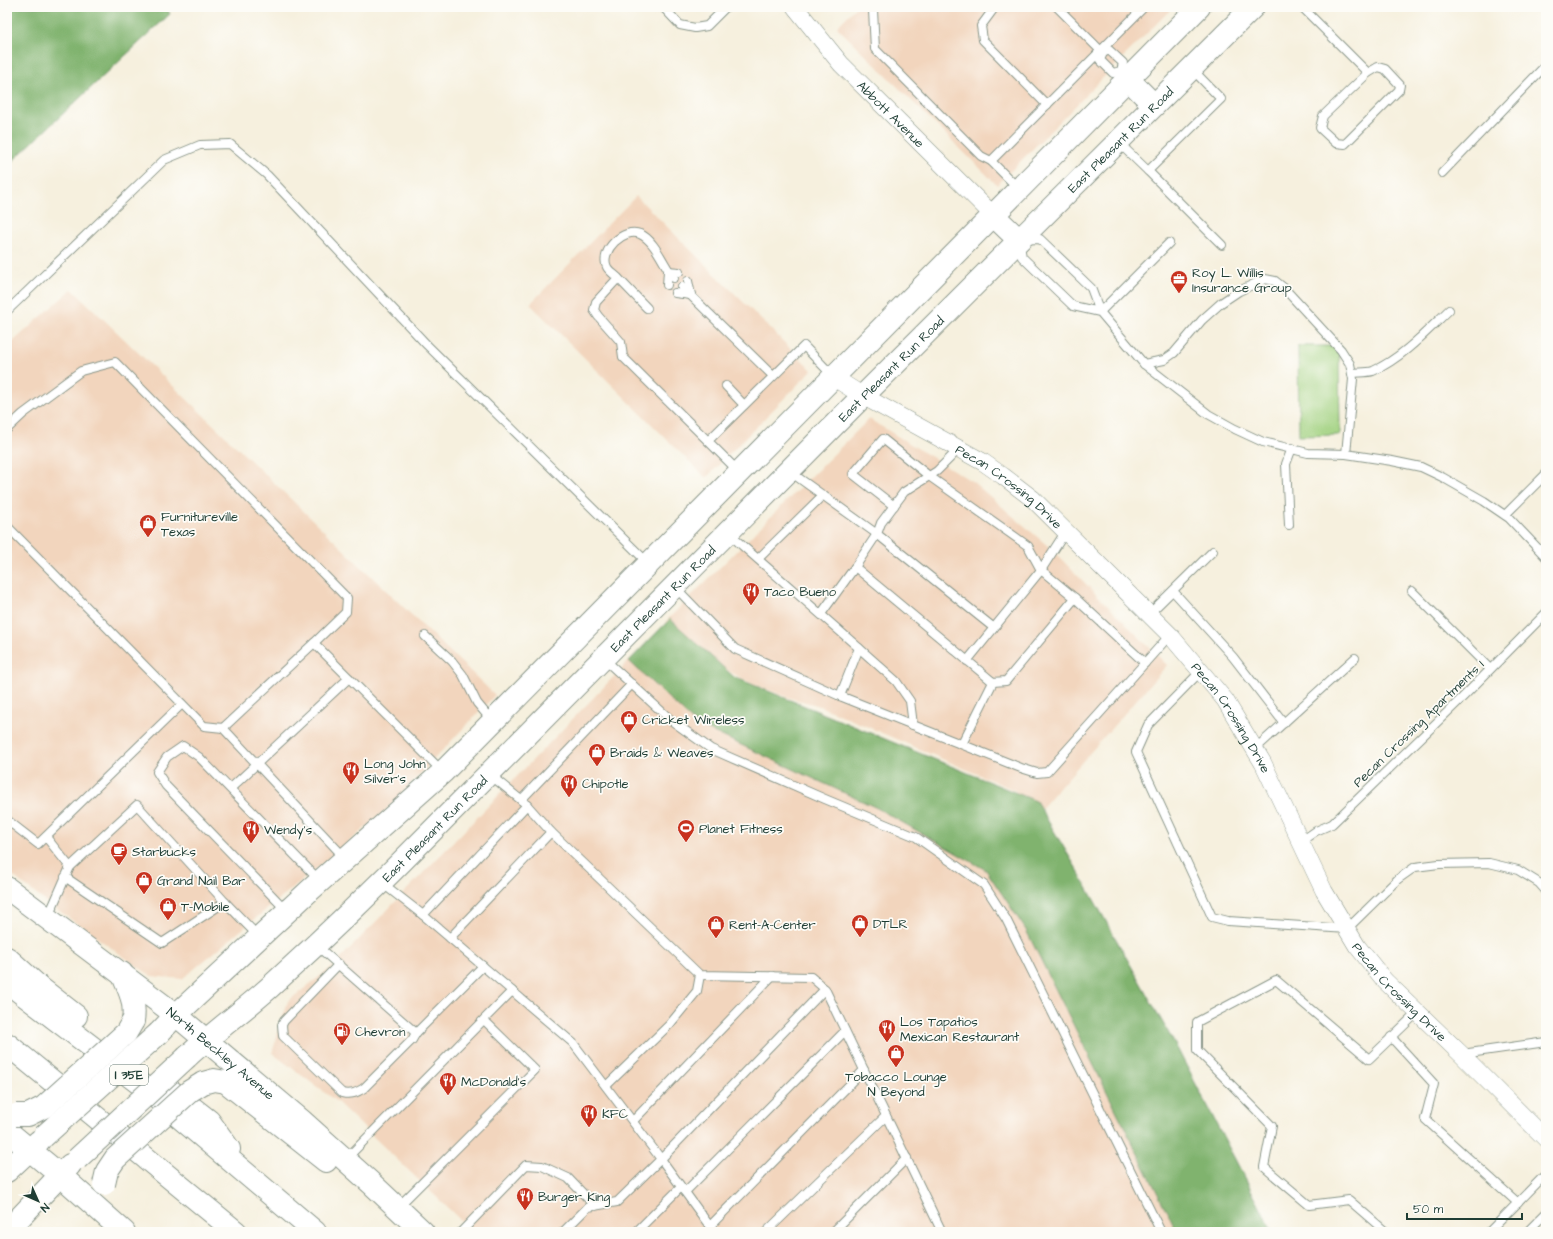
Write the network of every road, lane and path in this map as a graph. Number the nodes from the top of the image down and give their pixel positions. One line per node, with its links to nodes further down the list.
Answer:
1 (663, 7): 2 (lane)
2 (726, 7)
3 (795, 7): 23 (street, Abbott Avenue)
4 (875, 7): 19 (lane)
5 (995, 7): 16 (lane)
6 (1057, 7): 11 (lane)
7 (1144, 7): 11 (lane)
8 (1199, 7): 15 (main road)
9 (1253, 7): 13 (main road, East Pleasant Run Road)
10 (1302, 7): 14 (lane)
11 (1101, 51): 15 (lane); 15 (lane); 16 (lane)
12 (1546, 65): 21 (lane)
13 (1191, 68): 17 (main road, East Pleasant Run Road); 20 (lane)
14 (1368, 73): 14 (lane)
15 (1124, 75): 17 (main road); 22 (main road)
16 (1047, 105): 19 (lane)
17 (1154, 105): 18 (main road, East Pleasant Run Road)
18 (1118, 142): 20 (lane); 24 (main road, East Pleasant Run Road)
19 (991, 161): 22 (lane)
20 (1148, 171): 26 (lane)
21 (1442, 173)
22 (1019, 189): 23 (main road)
23 (993, 215): 24 (main road); 41 (main road)
24 (1019, 240): 37 (lane); 37 (lane); 43 (main road, East Pleasant Run Road)
25 (1169, 243): 37 (lane)
26 (1222, 245)
27 (668, 271): 28 (lane); 29 (lane); 31 (lane)
28 (676, 275)
29 (618, 278): 34 (lane); 46 (lane)
30 (685, 284): 33 (lane)
31 (667, 285)
32 (675, 293): 33 (lane)
33 (691, 295): 40 (lane)
34 (647, 308)
35 (1449, 310): 39 (lane)
36 (7, 311): 65 (lane)
37 (1100, 312): 38 (lane)
38 (1144, 364): 39 (lane); 47 (lane)
39 (1352, 373): 49 (lane)
40 (773, 376): 41 (lane); 44 (lane)
41 (833, 377): 43 (street, Pecan Crossing Drive); 51 (main road)
42 (726, 386): 44 (lane)
43 (863, 396): 48 (street, Pecan Crossing Drive); 50 (main road, East Pleasant Run Road)
44 (744, 405): 46 (lane)
45 (7, 429): 79 (lane)
46 (708, 441): 51 (lane)
47 (1292, 448): 49 (lane); 57 (lane)
48 (959, 449): 53 (lane); 59 (street, Pecan Crossing Drive)
49 (1346, 454): 56 (lane)
50 (789, 471): 54 (lane); 60 (main road, East Pleasant Run Road)
51 (739, 472): 65 (main road)
52 (1546, 474): 56 (lane)
53 (929, 476): 55 (lane); 55 (lane); 67 (lane)
54 (823, 495): 61 (lane); 64 (lane)
55 (894, 506): 61 (lane)
56 (1505, 515): 63 (lane)
57 (1289, 525)
58 (7, 526): 91 (lane)
59 (1066, 531): 67 (lane); 74 (street, Pecan Crossing Drive)
60 (728, 533): 64 (lane); 68 (main road, East Pleasant Run Road)
61 (877, 534): 66 (lane); 75 (lane)
62 (1213, 551): 70 (lane)
63 (1546, 557)
64 (758, 560): 73 (lane)
65 (649, 563): 68 (main road); 76 (main road)
66 (855, 567): 73 (lane); 83 (lane)
67 (1041, 570): 71 (lane); 75 (lane)
68 (674, 587): 81 (main road, East Pleasant Run Road); 90 (lane)
69 (1412, 590): 85 (lane)
70 (1173, 591): 74 (lane); 93 (lane)
71 (1075, 598): 84 (lane); 88 (lane)
72 (1546, 613): 85 (lane, Pecan Crossing Apartments 1)
73 (820, 614): 80 (lane)
74 (1149, 614): 77 (street, Pecan Crossing Drive)
75 (994, 628): 83 (lane)
76 (578, 634): 81 (main road); 92 (main road)
77 (1170, 635): 84 (lane); 86 (street, Pecan Crossing Drive)
78 (425, 636): 92 (lane)
79 (314, 643): 87 (lane); 95 (lane)
80 (859, 648): 90 (lane); 94 (lane)
81 (603, 658): 89 (lane); 101 (main road, East Pleasant Run Road)
82 (1355, 658): 93 (lane)
83 (967, 661): 88 (lane)
84 (1145, 663): 96 (lane)
85 (1490, 669): 107 (lane, Pecan Crossing Apartments 1)
86 (1201, 671): 97 (street, Pecan Crossing Drive); 119 (lane)
87 (349, 678): 99 (lane); 100 (lane)
88 (993, 682): 96 (lane)
89 (632, 684): 103 (lane); 175 (lane)
90 (840, 696): 94 (lane)
91 (182, 704): 95 (lane); 106 (lane)
92 (492, 722): 98 (main road)
93 (1284, 723): 97 (lane)
94 (913, 725): 96 (lane)
95 (223, 728): 99 (lane)
96 (962, 744)
97 (1255, 749): 107 (street, Pecan Crossing Drive)
98 (464, 750): 100 (main road); 101 (main road)
99 (256, 764): 102 (lane); 108 (lane)
100 (443, 772): 108 (main road)
101 (489, 774): 103 (lane); 112 (main road, East Pleasant Run Road)
102 (230, 788): 111 (lane); 116 (lane)
103 (524, 802): 105 (lane); 117 (lane)
104 (7, 820): 106 (lane)
105 (551, 832): 121 (lane); 127 (lane)
106 (46, 837): 109 (lane)
107 (1300, 842): 119 (street, Pecan Crossing Drive)
108 (345, 858): 111 (main road)
109 (70, 867): 110 (lane); 115 (lane)
110 (66, 877): 115 (lane); 118 (lane)
111 (320, 881): 116 (main road)
112 (380, 882): 117 (lane); 122 (main road, East Pleasant Run Road)
113 (7, 888): 118 (main road, North Beckley Avenue)
114 (1546, 891): 119 (lane)
115 (225, 902): 120 (lane)
116 (287, 911): 120 (main road)
117 (423, 915): 121 (lane)
118 (47, 919): 126 (main road, North Beckley Avenue)
119 (1347, 930): 132 (street, Pecan Crossing Drive)
120 (260, 937): 133 (main road)
121 (450, 938): 125 (lane)
122 (316, 944): 124 (lane); 138 (main road, East Pleasant Run Road)
123 (7, 958): 153 (main road)
124 (338, 964): 136 (lane); 136 (lane)
125 (483, 966): 131 (lane); 136 (lane)
126 (122, 973): 133 (main road, North Beckley Avenue); 145 (main road, bridge)
127 (700, 976): 128 (lane); 143 (lane)
128 (772, 976): 130 (lane); 146 (lane)
129 (7, 982): 153 (main road, I 35E)
130 (825, 989): 135 (lane); 151 (lane)
131 (512, 991): 134 (lane); 143 (lane)
132 (1418, 1012): 137 (lane); 141 (street, Pecan Crossing Drive)
133 (176, 1014): 138 (main road, North Beckley Avenue); 148 (main road, bridge)
134 (484, 1020): 150 (lane); 160 (lane)
135 (845, 1031): 142 (lane); 157 (lane)
136 (416, 1033)
137 (1391, 1037): 158 (lane); 176 (lane)
138 (205, 1040): 150 (main road, North Beckley Avenue); 155 (main road, East Pleasant Run Road, bridge)
139 (1546, 1042): 141 (lane)
140 (7, 1044): 166 (main road)
141 (1461, 1054): 147 (street, Pecan Crossing Drive)
142 (864, 1070): 144 (lane); 162 (lane)
143 (606, 1086): 146 (lane)
144 (886, 1116): 149 (lane); 172 (lane)
145 (10, 1119): 148 (main road)
146 (633, 1122): 151 (lane)
147 (1546, 1140)
148 (36, 1143): 152 (main road); 155 (main road)
149 (907, 1158): 173 (lane); 174 (lane)
150 (345, 1160): 156 (main road, North Beckley Avenue)
151 (661, 1160): 157 (lane); 159 (lane)
152 (7, 1171)
153 (247, 1174): 167 (main road, I 35E)
154 (1546, 1174): 158 (lane)
155 (60, 1175): 163 (main road, East Pleasant Run Road); 164 (main road)
156 (371, 1183): 160 (main road, North Beckley Avenue); 165 (main road, bridge)
157 (683, 1189): 162 (lane); 171 (lane)
158 (1518, 1203): 177 (lane)
159 (595, 1206): 169 (lane); 170 (lane)
160 (398, 1208): 168 (main road, North Beckley Avenue)
161 (1546, 1212): 178 (lane)
162 (712, 1229)
163 (7, 1231)
164 (124, 1232)
165 (129, 1232)
166 (236, 1232)
167 (315, 1232)
168 (423, 1232)
169 (460, 1232)
170 (563, 1232)
171 (636, 1232)
172 (766, 1232)
173 (833, 1232)
174 (942, 1232)
175 (1161, 1232)
176 (1386, 1232)
177 (1489, 1232)
178 (1527, 1232)

